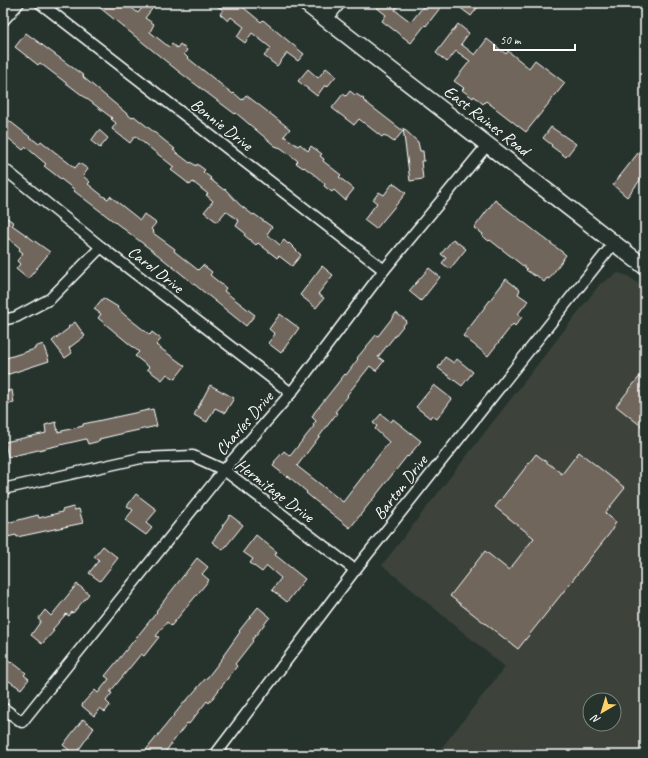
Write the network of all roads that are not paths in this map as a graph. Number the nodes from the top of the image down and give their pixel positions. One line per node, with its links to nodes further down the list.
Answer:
1 (19, 3): 6 (street)
2 (40, 3): 12 (street, Bonnie Drive)
3 (306, 3): 5 (main road, East Raines Road)
4 (337, 3): 5 (main road)
5 (325, 18): 7 (main road, East Raines Road)
6 (3, 21)
7 (488, 144): 9 (main road, East Raines Road); 12 (street, Charles Drive)
8 (3, 168): 10 (street, Carol Drive)
9 (614, 242): 11 (main road, East Raines Road); 17 (street, Barton Drive)
10 (101, 247): 13 (street); 14 (street, Carol Drive)
11 (645, 267)
12 (384, 270): 14 (street, Charles Drive)
13 (3, 320)
14 (291, 393): 15 (street, Charles Drive)
15 (224, 470): 16 (street, Hermitage Drive); 17 (street, Hermitage Drive); 18 (street, Charles Drive)
16 (3, 489)
17 (355, 570): 19 (street, Barton Drive)
18 (3, 708)
19 (215, 755)

